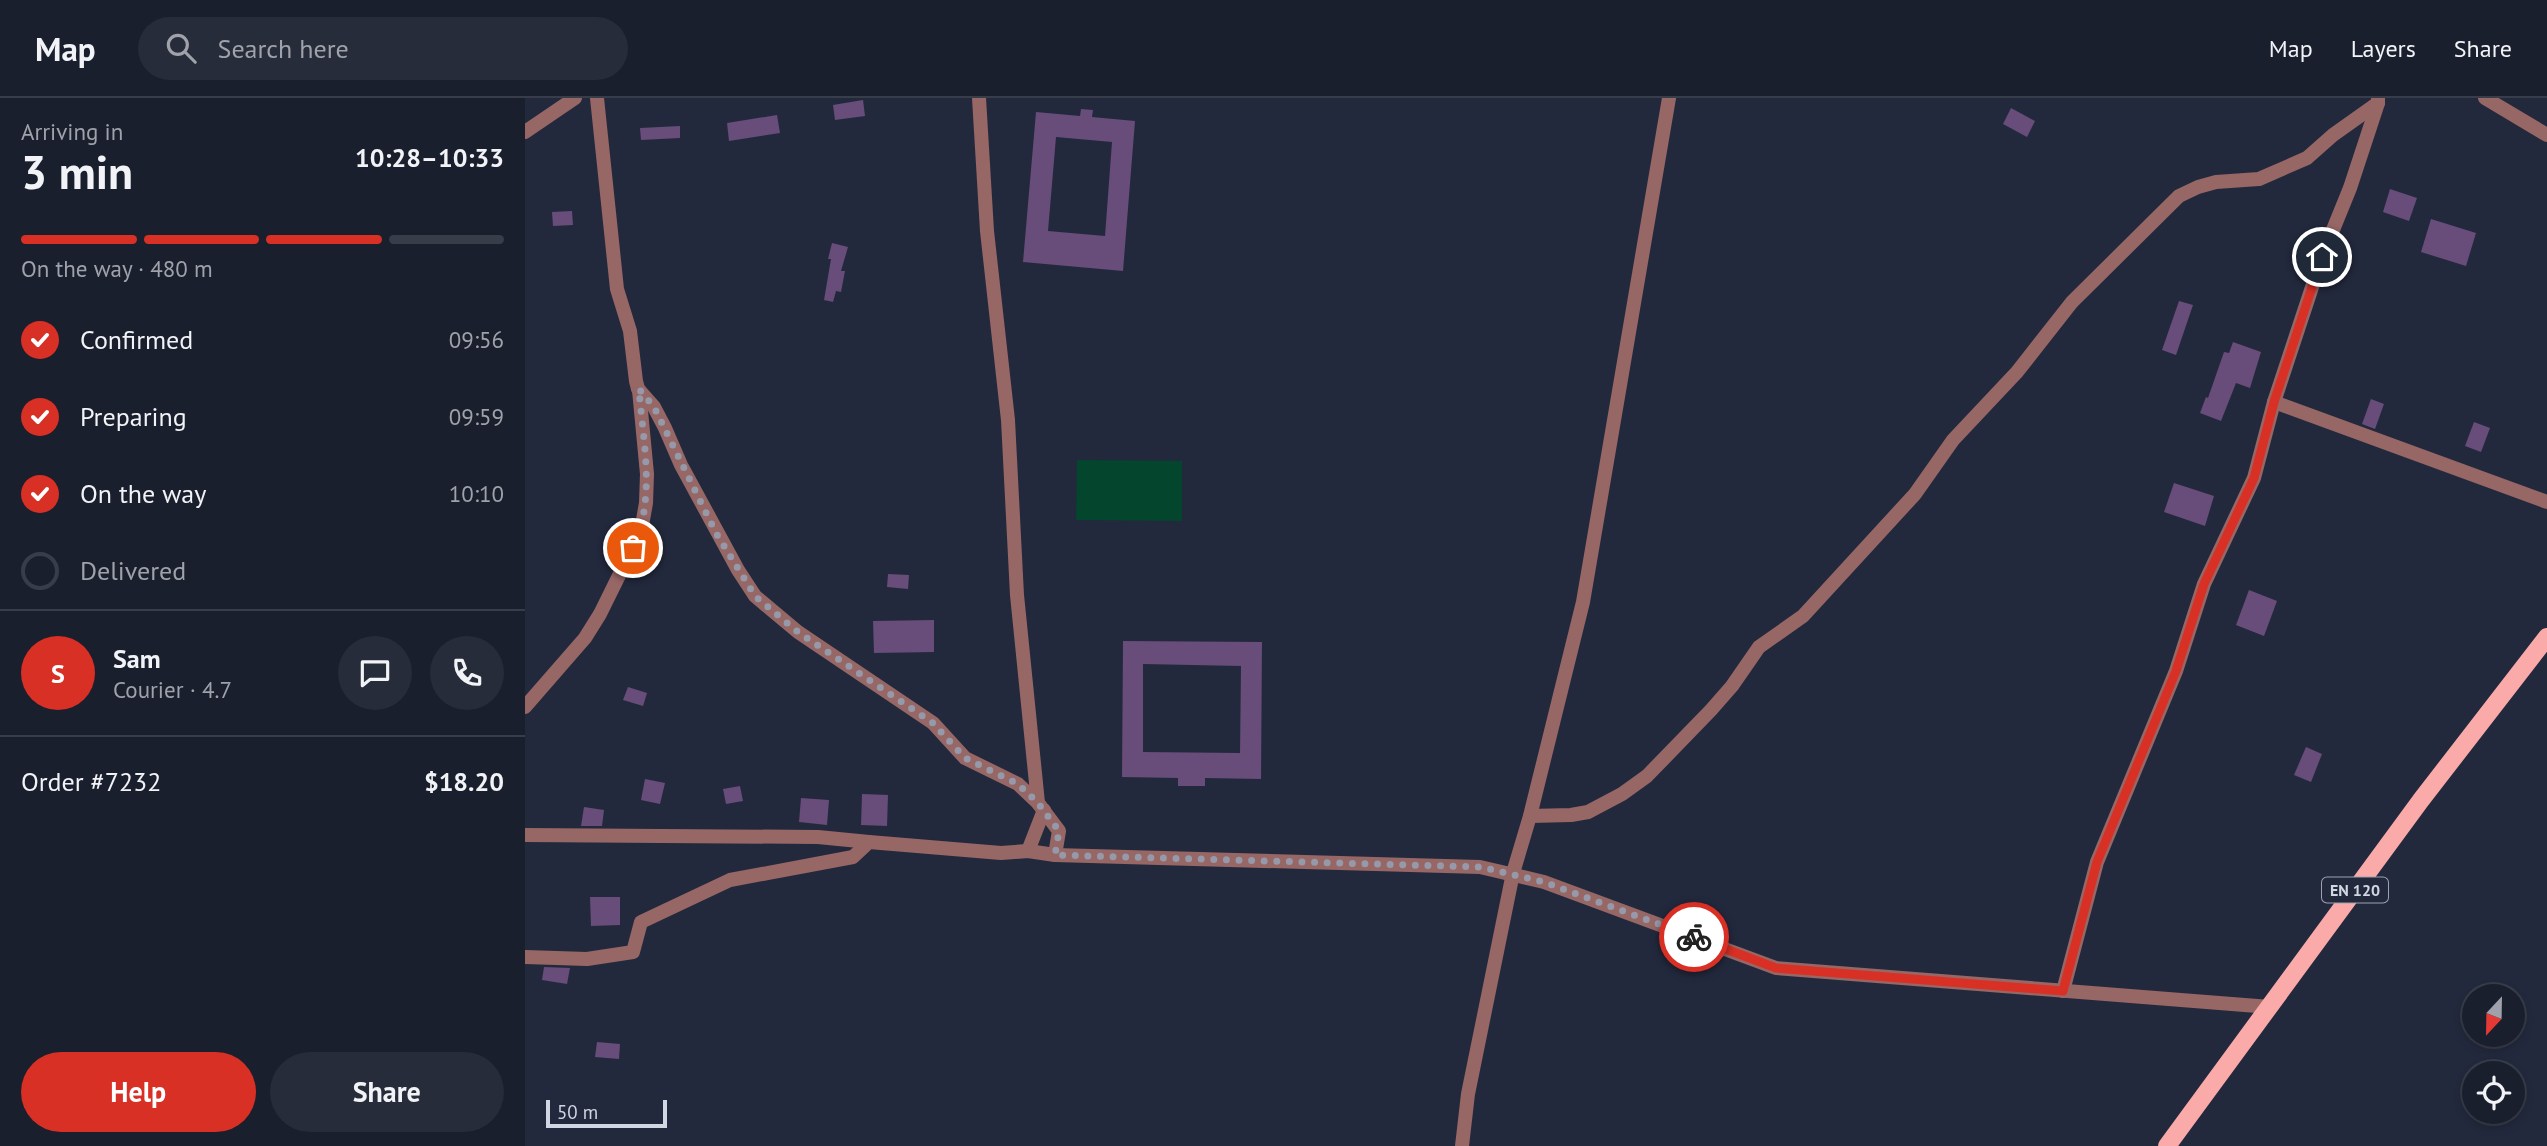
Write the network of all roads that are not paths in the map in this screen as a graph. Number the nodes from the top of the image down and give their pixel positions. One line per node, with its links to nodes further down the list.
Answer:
1 (575, 98): 7 (street)
2 (597, 98): 9 (street)
3 (979, 98): 14 (street)
4 (1669, 98): 15 (street)
5 (2485, 98): 8 (street)
6 (2378, 100): 10 (street); 15 (street)
7 (525, 132)
8 (2547, 135)
9 (639, 389): 13 (street); 14 (street)
10 (2274, 402): 11 (street); 22 (street)
11 (2547, 502)
12 (2547, 637): 23 (main road, EN 120)
13 (525, 707)
14 (1041, 807): 18 (street); 19 (street)
15 (1530, 816): 20 (street)
16 (525, 835): 17 (street)
17 (869, 842): 18 (street); 21 (street)
18 (1028, 852): 19 (street)
19 (1055, 855): 20 (street)
20 (1513, 873): 22 (street); 24 (street)
21 (525, 957)
22 (2063, 991): 23 (street)
23 (2270, 1007): 25 (main road, EN 120)
24 (1462, 1146)
25 (2167, 1146)

